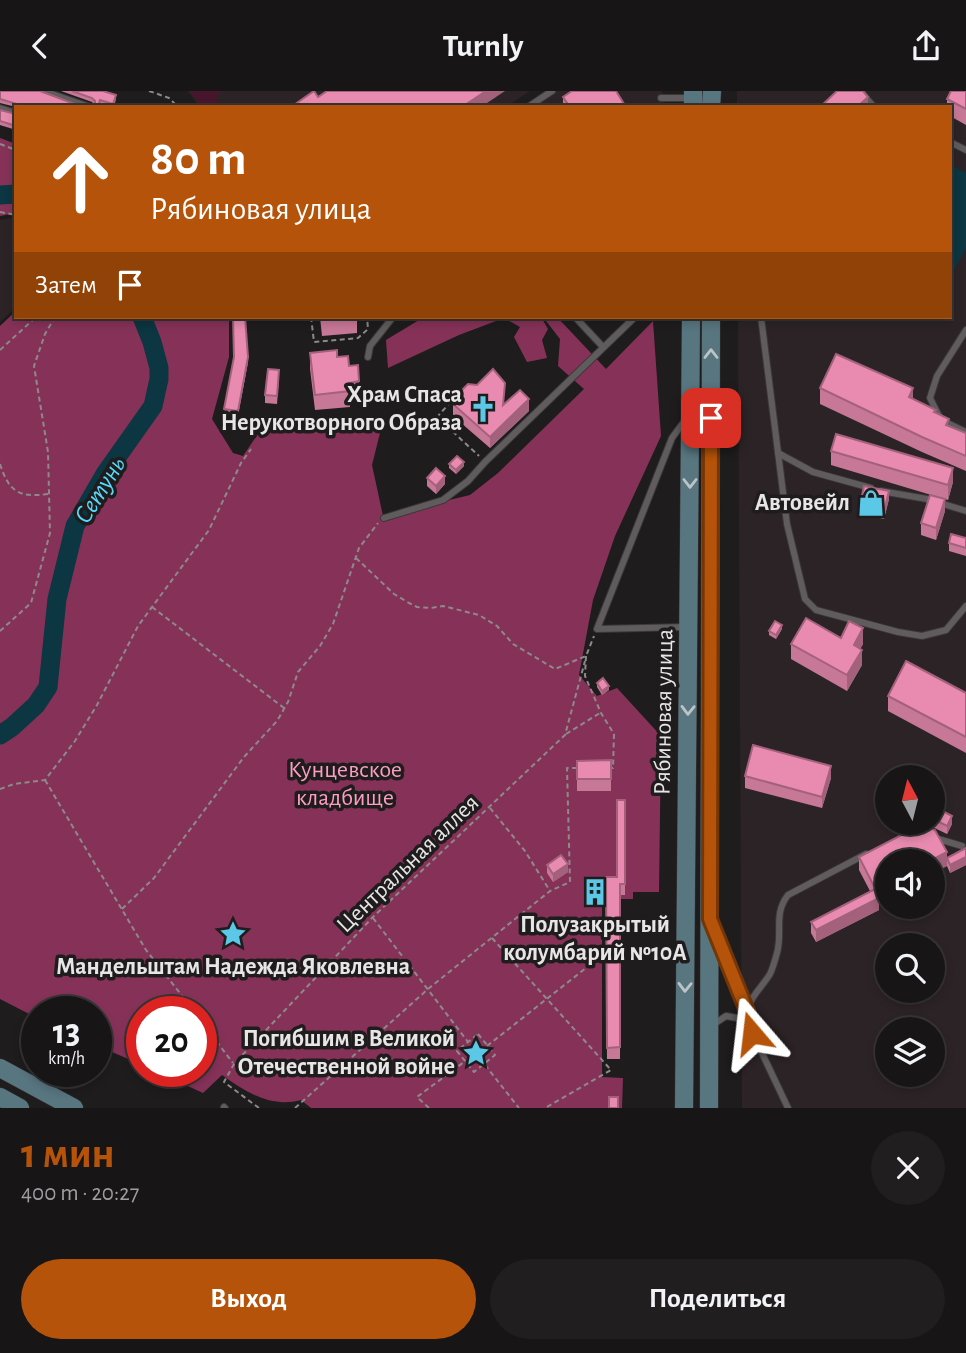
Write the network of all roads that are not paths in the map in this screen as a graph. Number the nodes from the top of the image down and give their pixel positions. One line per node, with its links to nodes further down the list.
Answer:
1 (43, 91): 6 (lane)
2 (552, 91): 7 (lane)
3 (860, 91): 8 (lane)
4 (661, 98): 5 (lane)
5 (693, 98)
6 (84, 105)
7 (531, 105)
8 (872, 105)
9 (391, 319): 17 (lane)
10 (577, 319): 16 (lane)
11 (633, 319): 16 (lane)
12 (691, 319): 18 (main road, Рябиновая улица)
13 (711, 319): 28 (main road, Рябиновая улица, one-way to 13)
14 (761, 319): 20 (lane)
15 (966, 330): 19 (lane)
16 (603, 347): 22 (lane)
17 (368, 357)
18 (691, 411): 24 (main road, Рябиновая улица, one-way to 24); 24 (lane)
19 (966, 432)
20 (778, 453): 21 (lane); 23 (lane)
21 (966, 511)
22 (384, 518)
23 (966, 607)
24 (689, 627): 36 (main road, Рябиновая улица, one-way to 36)
25 (926, 835): 26 (lane)
26 (962, 846)
27 (879, 847): 29 (lane)
28 (710, 919): 29 (lane); 30 (main road, Рябиновая улица)
29 (747, 1011): 31 (lane)
30 (710, 1028): 31 (lane); 37 (main road, Рябиновая улица)
31 (752, 1033): 38 (lane)
32 (0, 1068): 35 (main road)
33 (0, 1097): 34 (main road)
34 (20, 1108)
35 (74, 1108)
36 (684, 1108)
37 (709, 1108)
38 (788, 1108)

